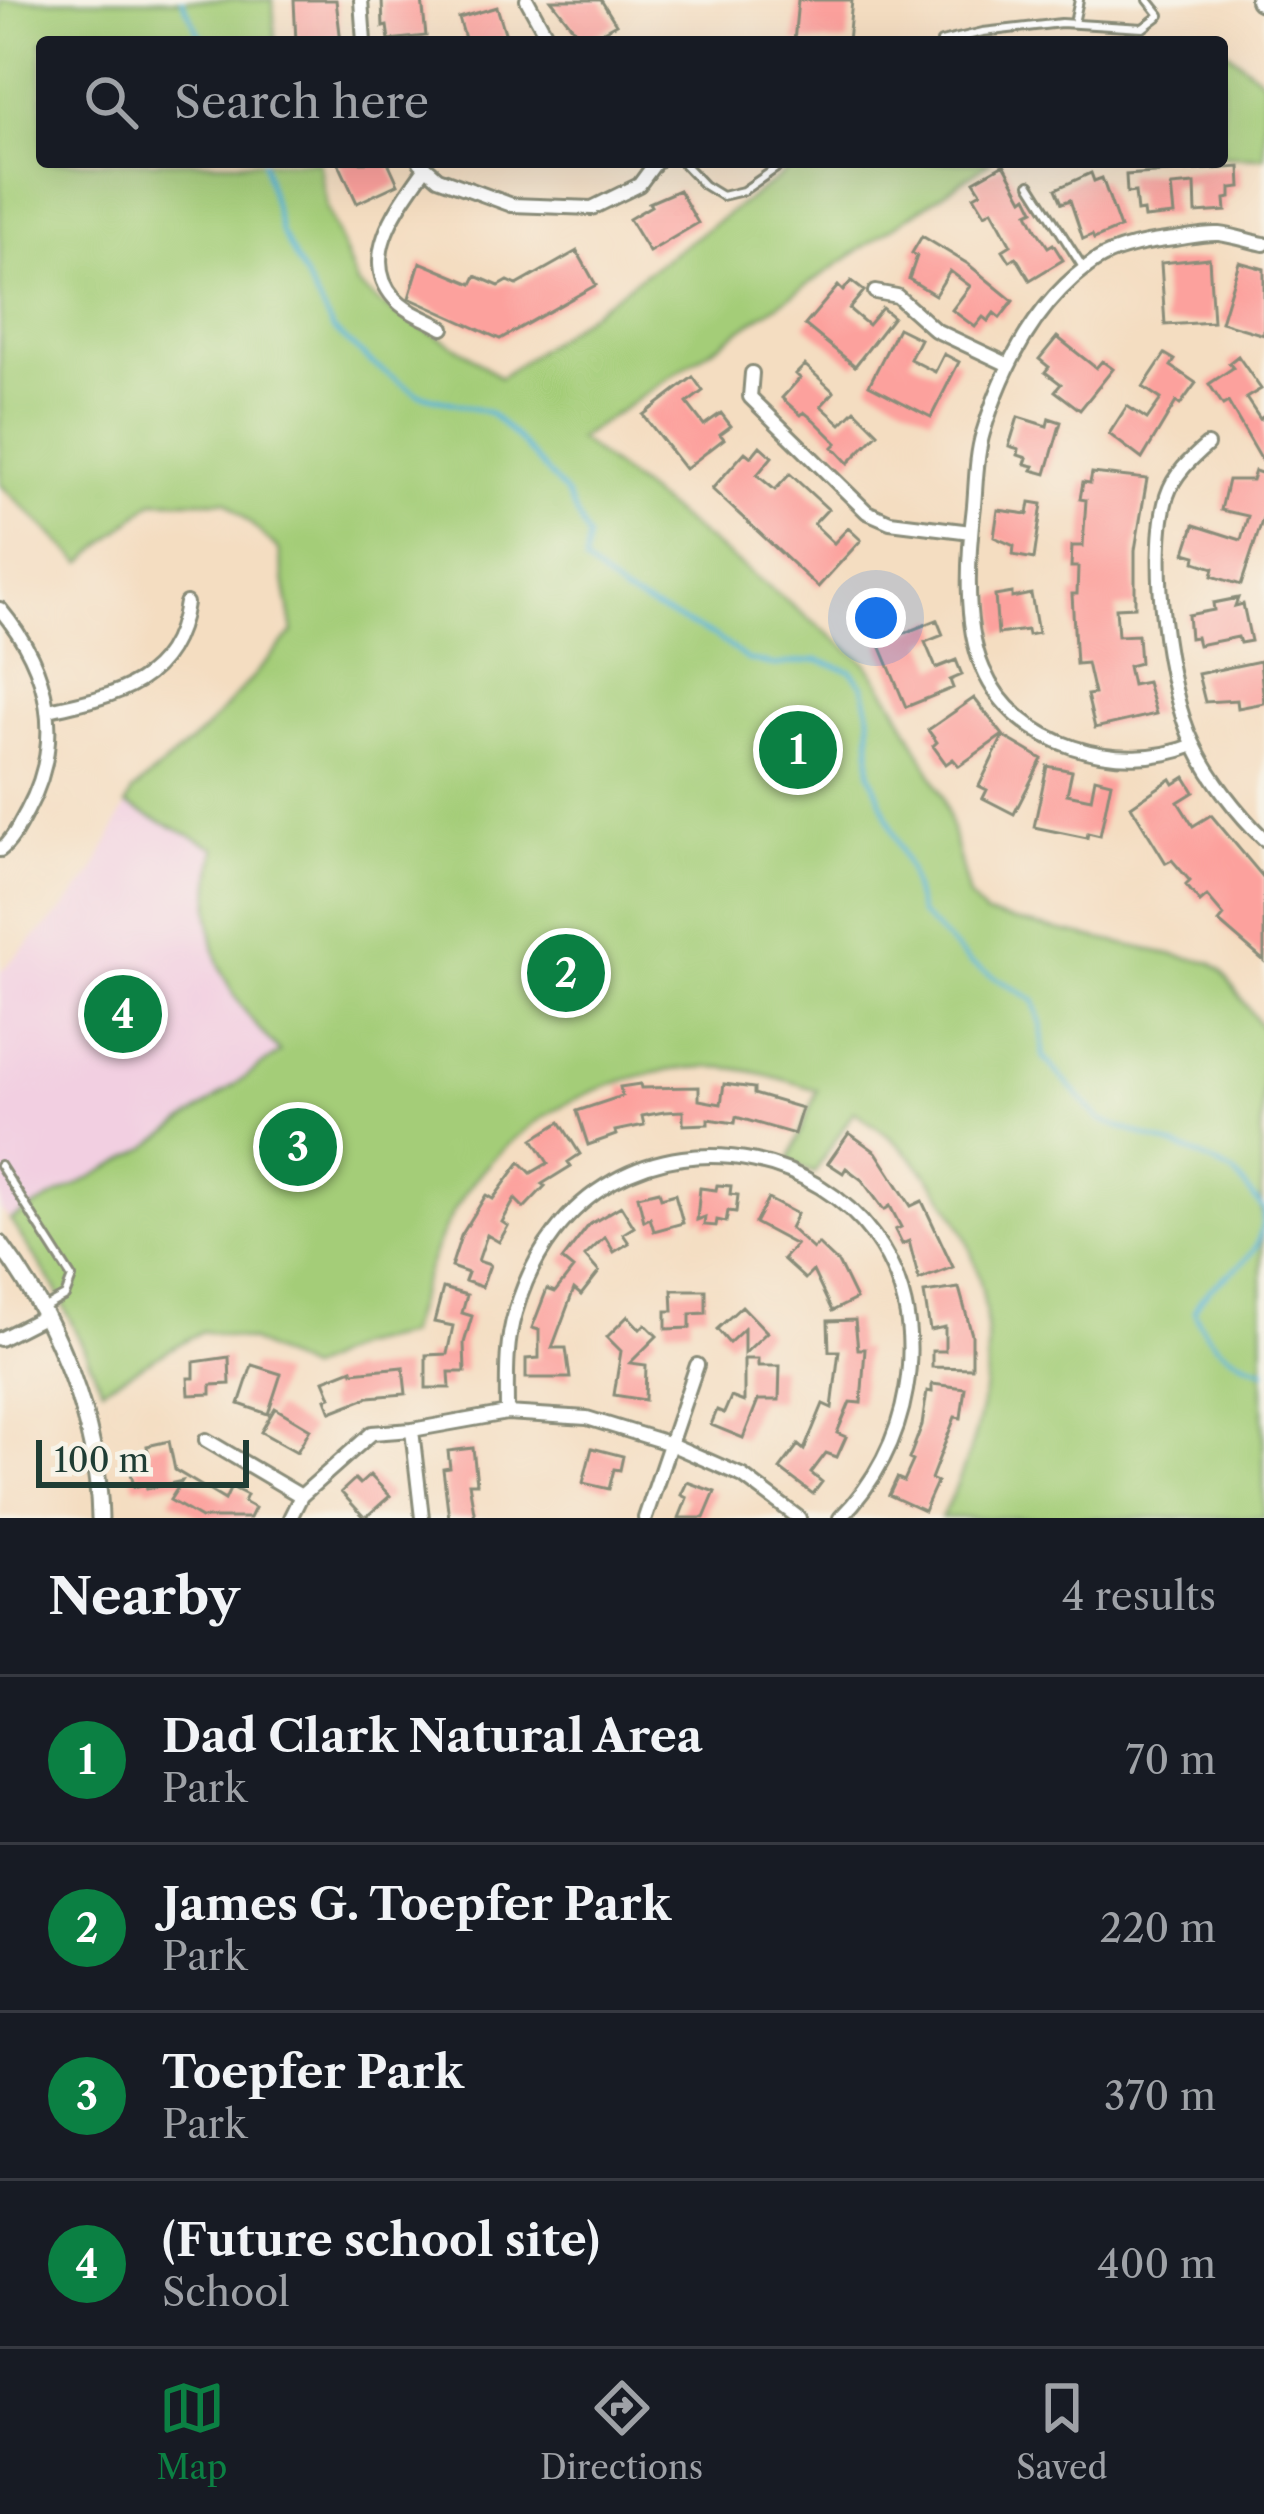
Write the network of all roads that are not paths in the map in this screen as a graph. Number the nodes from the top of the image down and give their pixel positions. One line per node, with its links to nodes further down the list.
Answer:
1 (361, 0): 6 (street)
2 (527, 0): 7 (street)
3 (1079, 0): 5 (lane)
4 (1148, 0): 5 (lane)
5 (1074, 23): 8 (lane)
6 (364, 36)
7 (547, 36)
8 (966, 36)
9 (421, 168): 18 (street)
10 (427, 168): 11 (street)
11 (651, 168)
12 (688, 168): 13 (lane)
13 (776, 168)
14 (1030, 184): 16 (lane)
15 (1264, 244): 16 (street)
16 (1084, 269): 19 (street)
17 (875, 292): 19 (street)
18 (443, 328)
19 (1009, 365): 22 (street)
20 (752, 373): 22 (street)
21 (1207, 445): 26 (street)
22 (970, 532): 26 (street)
23 (186, 603): 25 (street)
24 (0, 609): 25 (street)
25 (49, 710): 28 (street)
26 (1193, 745): 27 (street)
27 (1264, 839)
28 (0, 850)
29 (0, 1165): 31 (lane)
30 (0, 1244): 31 (street)
31 (43, 1313): 32 (street); 39 (street)
32 (0, 1339)
33 (697, 1365): 37 (street)
34 (507, 1413): 35 (street); 37 (street); 44 (street)
35 (412, 1430): 38 (street); 41 (street)
36 (206, 1440): 38 (street)
37 (668, 1443): 42 (street); 43 (street)
38 (301, 1496): 40 (street)
39 (100, 1518)
40 (290, 1518)
41 (422, 1518)
42 (644, 1518)
43 (799, 1518)
44 (840, 1518)

